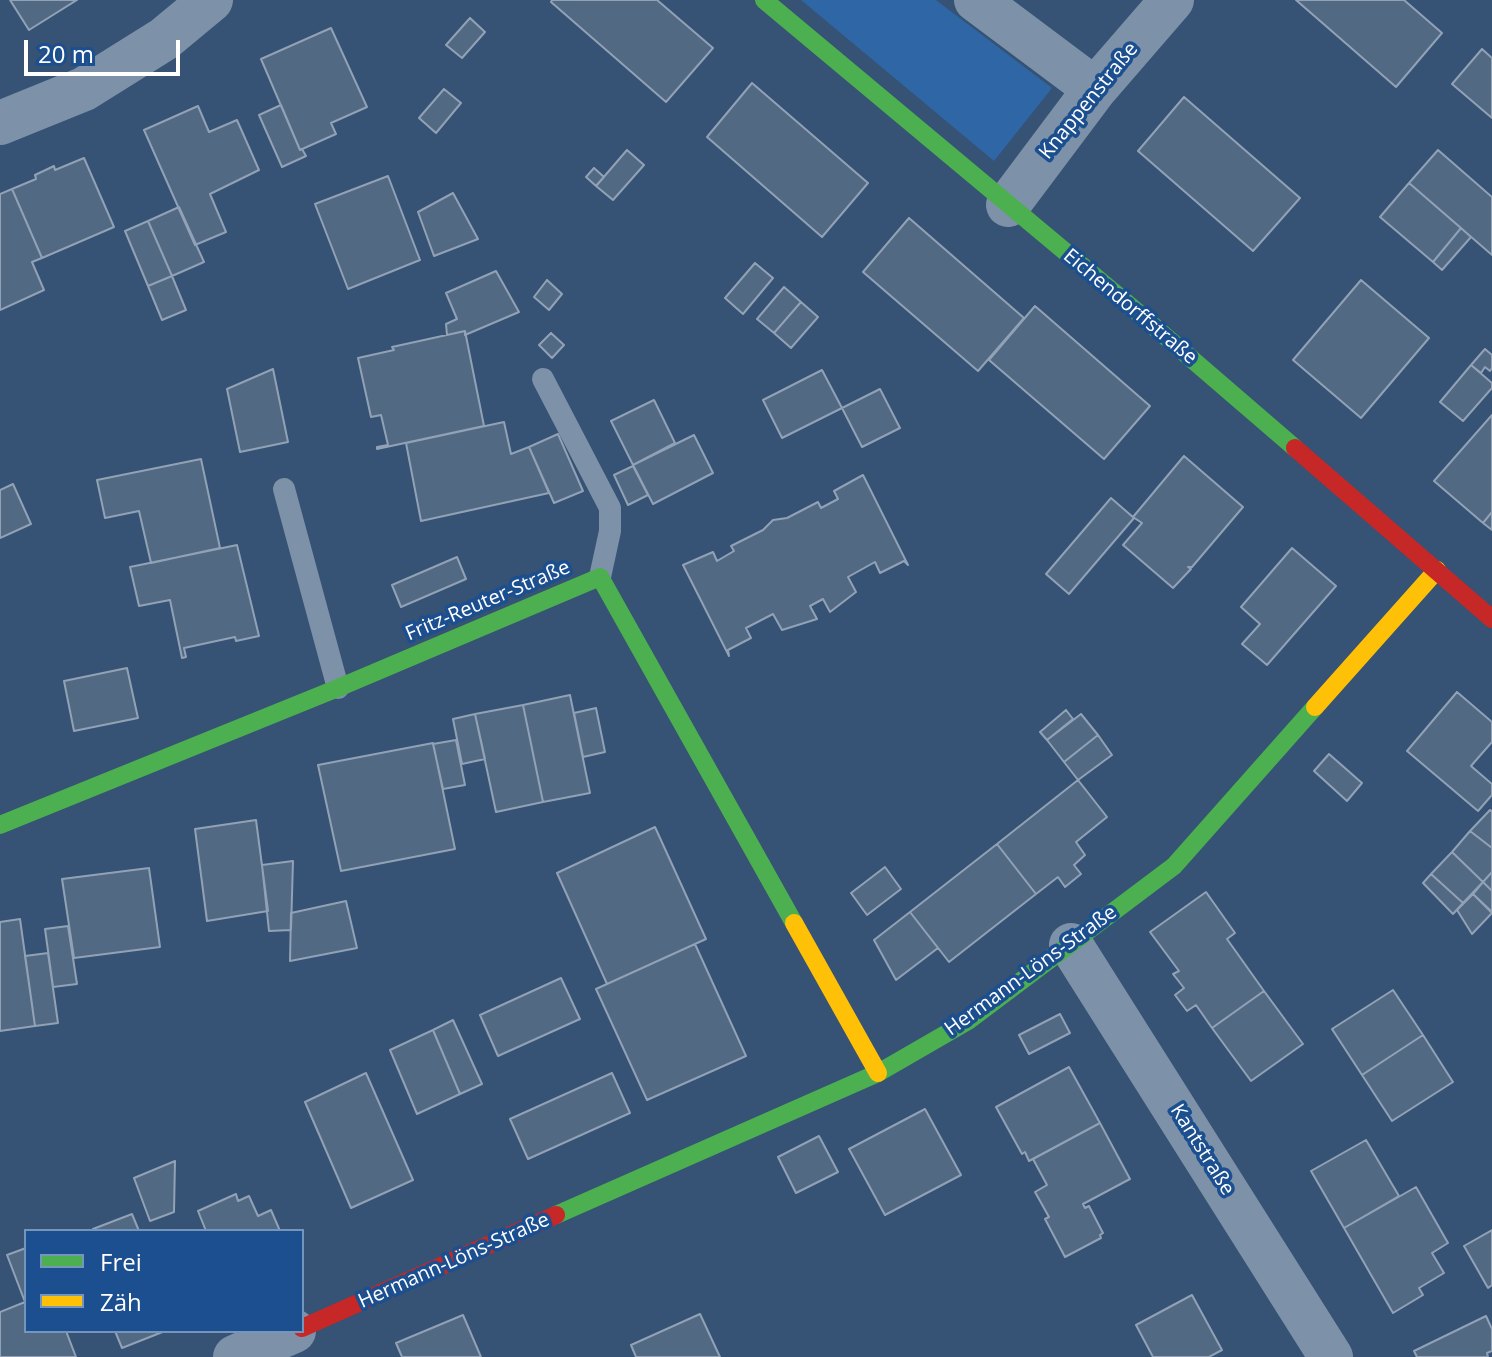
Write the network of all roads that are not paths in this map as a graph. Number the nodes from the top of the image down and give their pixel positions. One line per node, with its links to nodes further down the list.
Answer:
1 (211, 0): 6 (street)
2 (764, 0): 7 (street, Eichendorffstraße)
3 (976, 0): 5 (street)
4 (1172, 0): 5 (street, Knappenstraße)
5 (1095, 89): 7 (street, Knappenstraße)
6 (0, 123)
7 (1008, 205): 10 (street, Eichendorffstraße)
8 (543, 379): 11 (lane)
9 (284, 489): 13 (lane)
10 (1437, 570): 12 (street, Eichendorffstraße); 15 (street, Hermann-Löns-Straße)
11 (600, 577): 13 (street, Fritz-Reuter-Straße); 16 (street, Fritz-Reuter-Straße)
12 (1492, 619)
13 (338, 688): 14 (street, Fritz-Reuter-Straße)
14 (0, 825)
15 (1071, 945): 16 (street, Hermann-Löns-Straße); 20 (street, Kantstraße)
16 (878, 1073): 17 (street, Hermann-Löns-Straße)
17 (304, 1327)
18 (289, 1333): 19 (street)
19 (235, 1357)
20 (1331, 1357)

